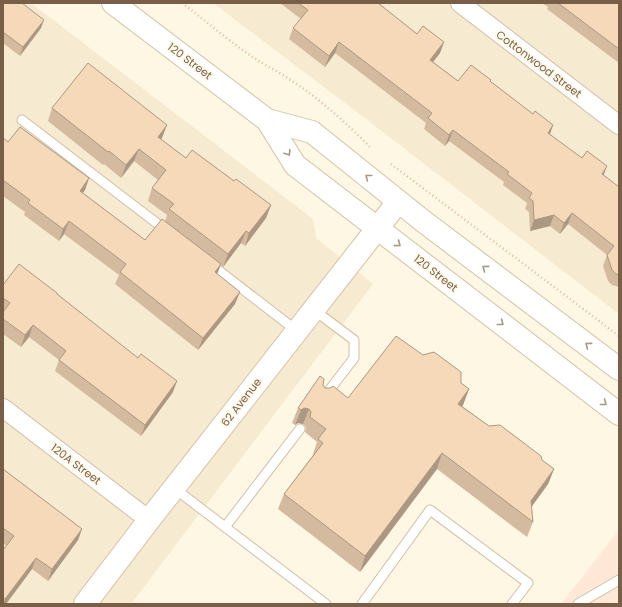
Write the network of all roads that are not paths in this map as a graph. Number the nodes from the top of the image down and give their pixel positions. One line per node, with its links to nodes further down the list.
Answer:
1 (113, 3): 4 (main road, 120 Street)
2 (460, 3): 5 (street, Cottonwood Street)
3 (22, 120): 8 (lane)
4 (267, 120): 6 (main road, 120 Street, one-way to 4); 7 (main road, 120 Street, one-way to 7)
5 (619, 125)
6 (398, 202): 7 (main road, 62 Avenue); 12 (main road, 120 Street, one-way to 6)
7 (378, 228): 10 (main road, 62 Avenue); 15 (main road, 120 Street, one-way to 15)
8 (172, 235)
9 (204, 259): 11 (lane)
10 (314, 310): 11 (main road, 62 Avenue); 13 (lane)
11 (297, 331): 17 (main road, 62 Avenue)
12 (619, 369)
13 (323, 398)
14 (3, 408): 18 (street, 120A Street)
15 (619, 414)
16 (300, 429): 19 (lane)
17 (174, 488): 18 (main road, 62 Avenue); 19 (lane)
18 (149, 520): 21 (main road, 62 Avenue)
19 (225, 527): 22 (lane)
20 (619, 580): 25 (lane)
21 (85, 604)
22 (326, 604)
23 (362, 604): 24 (lane)
24 (512, 604)
25 (578, 604)

